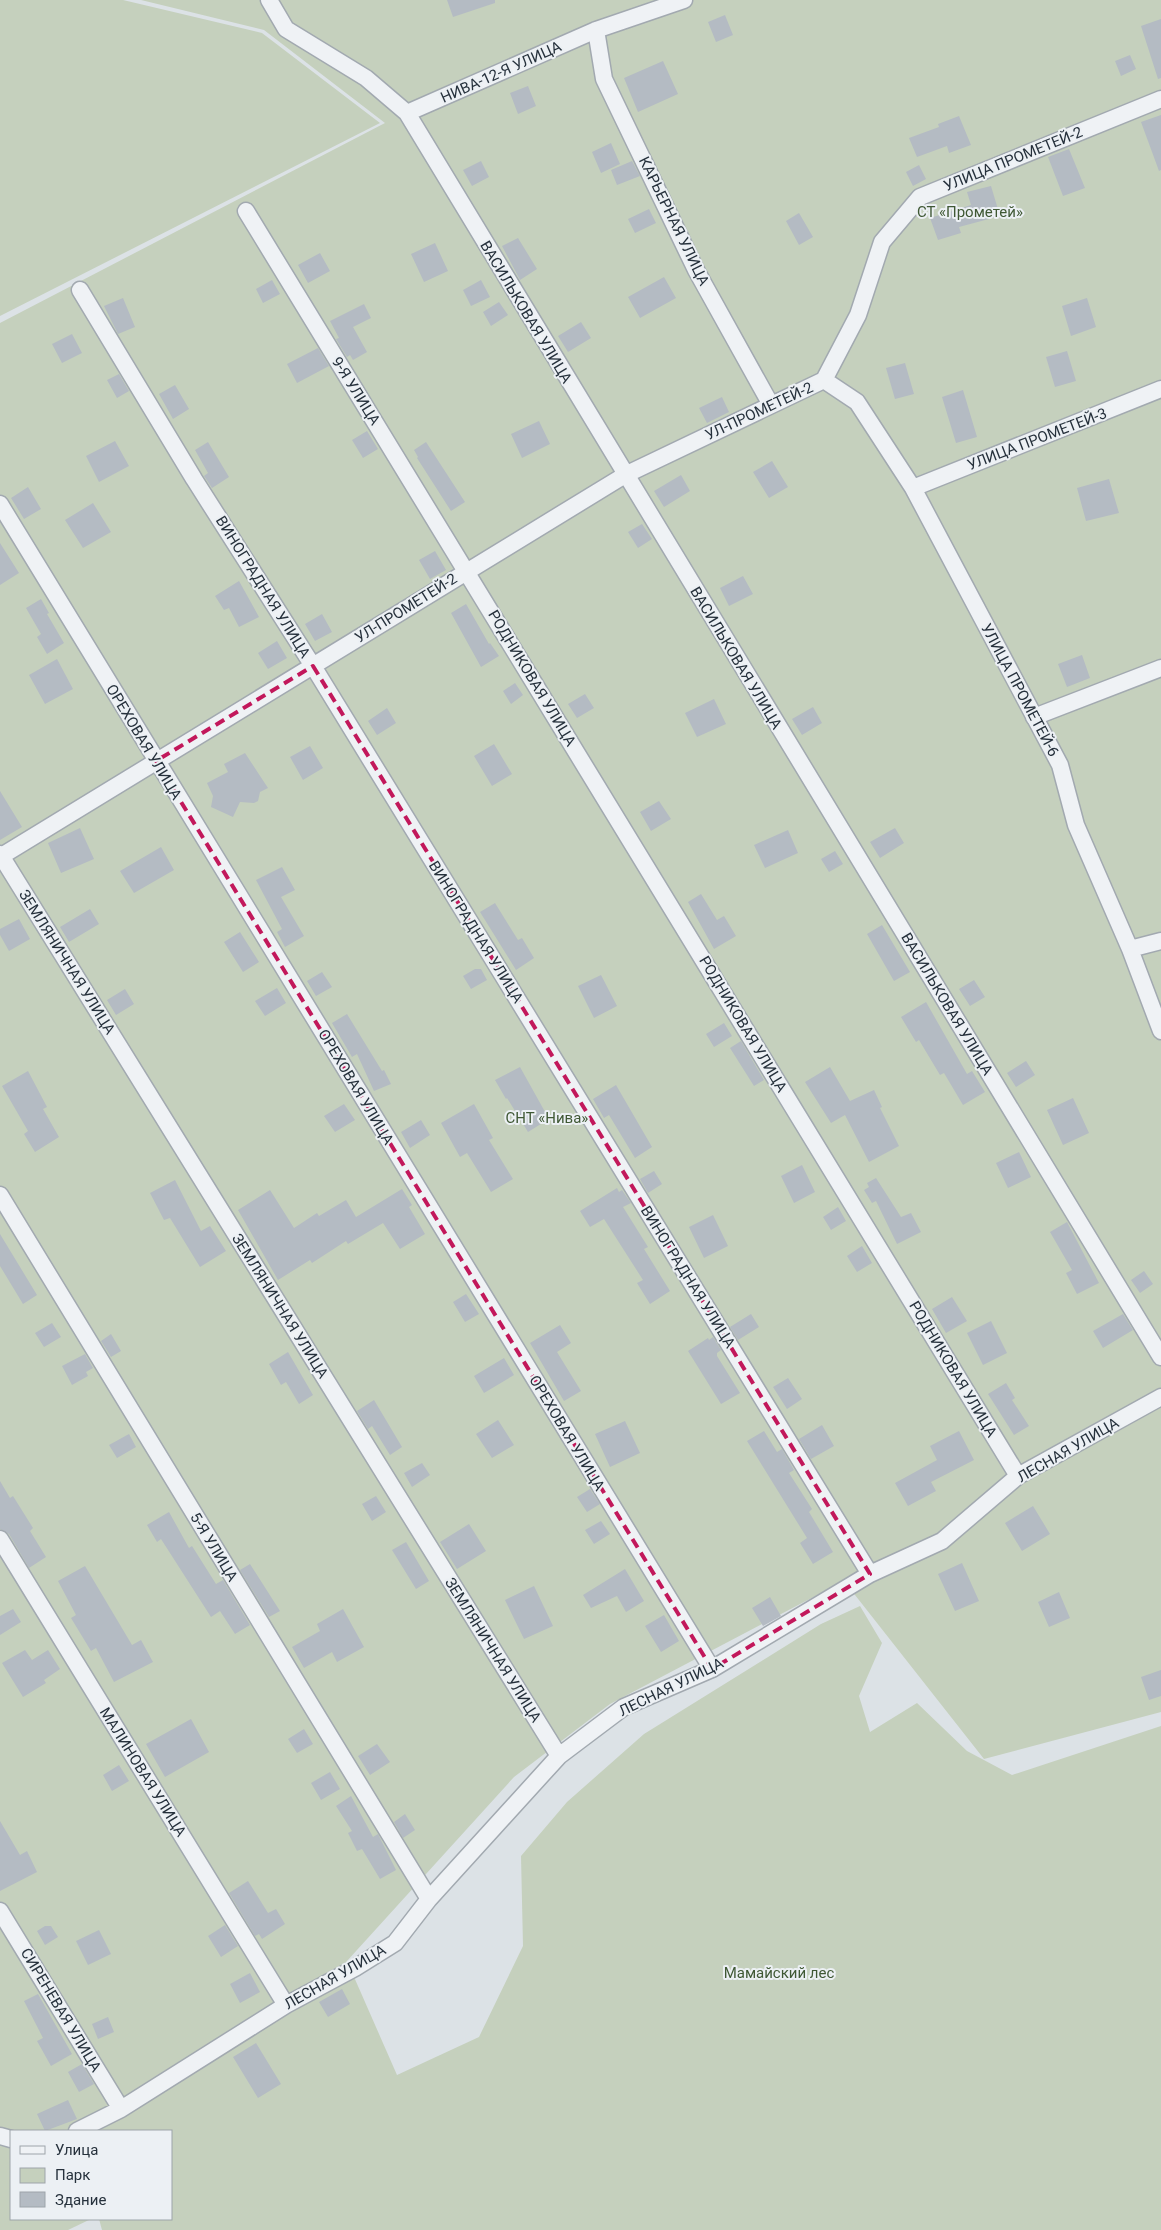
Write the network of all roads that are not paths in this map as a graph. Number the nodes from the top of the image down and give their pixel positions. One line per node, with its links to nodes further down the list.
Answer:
1 (269, 0): 5 (street, ВАСИЛЬКОВАЯ УЛИЦА)
2 (684, 0): 3 (street, НИВА-12-Я УЛИЦА)
3 (596, 30): 5 (street, НИВА-12-Я УЛИЦА); 10 (street, КАРЬЕРНАЯ УЛИЦА)
4 (1161, 99): 8 (street, УЛИЦА ПРОМЕТЕЙ-2)
5 (407, 113): 11 (street, ВАСИЛЬКОВАЯ УЛИЦА)
6 (246, 211): 14 (street, 9-Я УЛИЦА)
7 (80, 290): 15 (street, ВИНОГРАДНАЯ УЛИЦА)
8 (824, 380): 10 (street, УЛ-ПРОМЕТЕЙ-2); 12 (street, УЛИЦА ПРОМЕТЕЙ-6)
9 (1161, 389): 12 (street, УЛИЦА ПРОМЕТЕЙ-3)
10 (771, 405): 11 (street, УЛ-ПРОМЕТЕЙ-2)
11 (625, 475): 14 (street, УЛ-ПРОМЕТЕЙ-2); 24 (street, ВАСИЛЬКОВАЯ УЛИЦА)
12 (913, 488): 17 (street, УЛИЦА ПРОМЕТЕЙ-6)
13 (0, 504): 18 (street, ОРЕХОВАЯ УЛИЦА)
14 (467, 571): 15 (street, УЛ-ПРОМЕТЕЙ-2); 26 (street, РОДНИКОВАЯ УЛИЦА)
15 (313, 666): 18 (street, УЛ-ПРОМЕТЕЙ-2); 28 (street, ВИНОГРАДНАЯ УЛИЦА)
16 (1161, 668): 17 (street)
17 (1034, 717): 21 (street, УЛИЦА ПРОМЕТЕЙ-6)
18 (156, 761): 19 (street, УЛ-ПРОМЕТЕЙ-2); 29 (street, ОРЕХОВАЯ УЛИЦА)
19 (0, 856): 30 (street, ЗЕМЛЯНИЧНАЯ УЛИЦА)
20 (1161, 941): 21 (street)
21 (1130, 949): 22 (street, УЛИЦА ПРОМЕТЕЙ-6)
22 (1161, 1031)
23 (0, 1194): 31 (street, 5-Я УЛИЦА)
24 (1161, 1357)
25 (1161, 1397): 26 (street, ЛЕСНАЯ УЛИЦА)
26 (1018, 1476): 28 (street, ЛЕСНАЯ УЛИЦА)
27 (0, 1539): 33 (street, МАЛИНОВАЯ УЛИЦА)
28 (870, 1574): 29 (street, ЛЕСНАЯ УЛИЦА)
29 (712, 1669): 30 (street, ЛЕСНАЯ УЛИЦА)
30 (559, 1756): 31 (street, ЛЕСНАЯ УЛИЦА)
31 (429, 1899): 33 (street, ЛЕСНАЯ УЛИЦА)
32 (0, 1911): 34 (street, СИРЕНЕВАЯ УЛИЦА)
33 (286, 2005): 34 (street, ЛЕСНАЯ УЛИЦА)
34 (121, 2109): 35 (street, ЛЕСНАЯ УЛИЦА)
35 (79, 2130)

